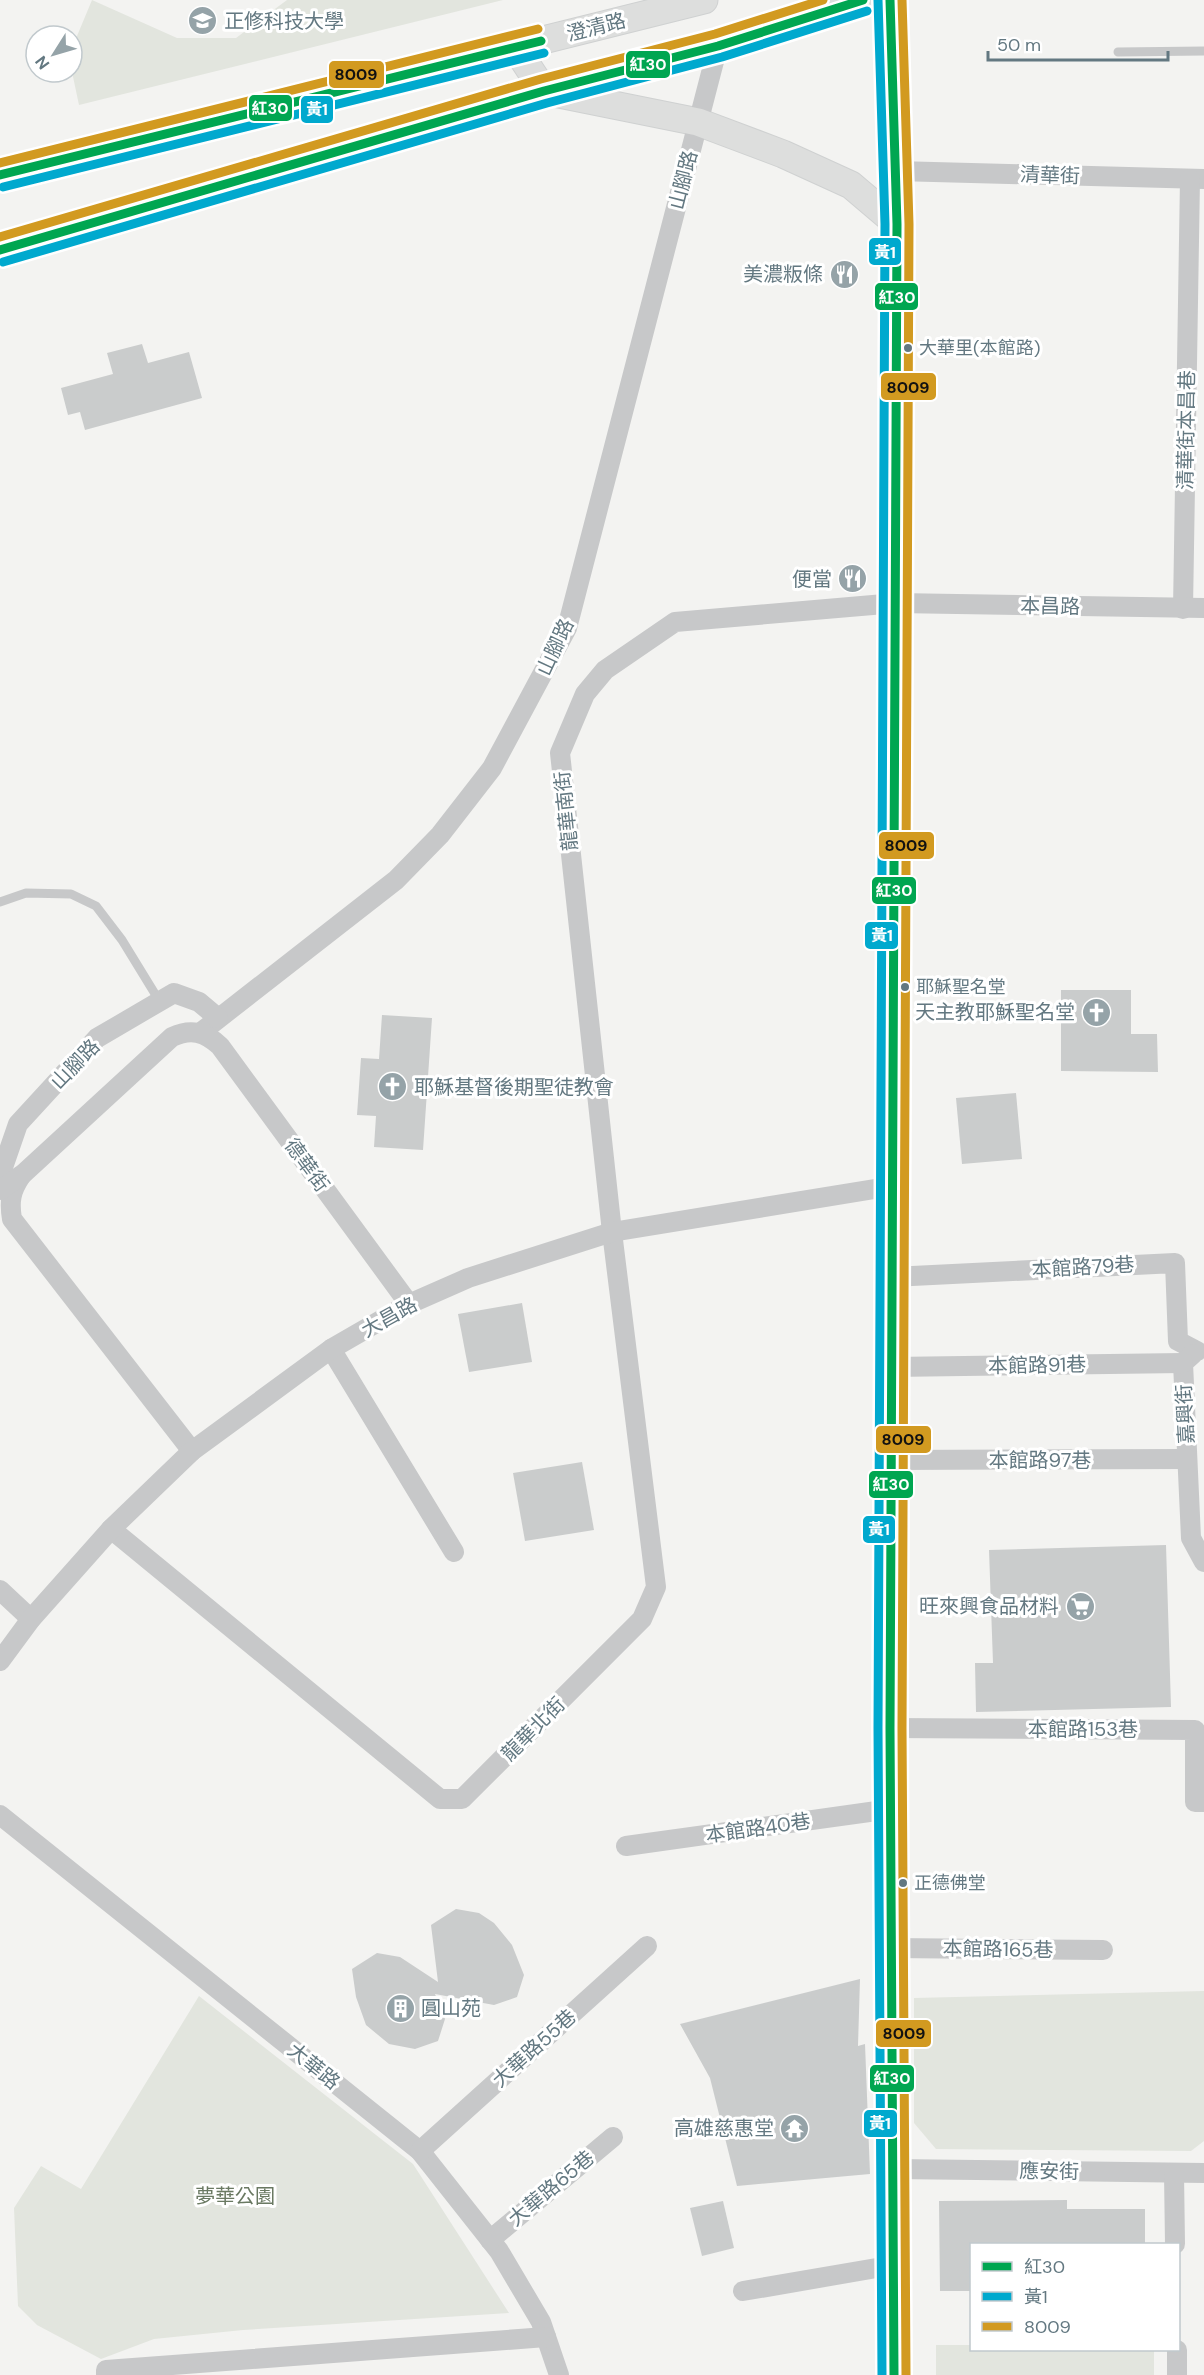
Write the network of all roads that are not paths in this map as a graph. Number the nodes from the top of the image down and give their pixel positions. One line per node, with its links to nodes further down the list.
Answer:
1 (704, 0): 5 (street, 澄清路)
2 (862, 0): 4 (street)
3 (890, 0): 10 (street)
4 (718, 46): 8 (street); 9 (street, 山腳路)
5 (515, 47): 8 (street); 11 (street, 澄清路)
6 (1204, 51): 7 (lane)
7 (1118, 52)
8 (544, 91): 9 (street, 山腳路); 14 (street)
9 (698, 122): 13 (street, 山腳路); 20 (street, 山腳路)
10 (896, 171): 12 (street, 清華街); 13 (street)
11 (0, 175)
12 (1197, 179): 17 (street, 清華街本昌巷)
13 (897, 224): 15 (street)
14 (0, 250)
15 (896, 603): 17 (street, 本昌路); 24 (street); 26 (street, 龍華南街)
16 (1204, 608): 17 (street, 本昌路)
17 (1183, 609)
18 (0, 902): 19 (lane)
19 (160, 1002): 20 (street, 山腳路); 23 (street, 山腳路)
20 (218, 1018): 21 (street, 山腳路)
21 (200, 1033): 22 (street); 28 (street, 德華街)
22 (23, 1174): 25 (street); 32 (street)
23 (0, 1176)
24 (893, 1186): 26 (street, 大昌路); 27 (street)
25 (0, 1190)
26 (612, 1232): 28 (street, 大昌路); 35 (street, 龍華北街)
27 (892, 1277): 30 (street, 本館路79巷); 31 (street)
28 (409, 1304): 29 (street, 大昌路)
29 (331, 1350): 32 (street, 大昌路); 36 (street)
30 (1195, 1353): 31 (street, 本館路91巷); 33 (street, 嘉興街)
31 (892, 1367): 34 (street)
32 (192, 1451): 35 (street, 大昌路)
33 (1187, 1459): 34 (street, 本館路97巷); 37 (street, 嘉興街)
34 (892, 1460): 41 (street)
35 (111, 1529): 39 (street, 大昌路)
36 (454, 1552)
37 (1204, 1562)
38 (0, 1590): 39 (street)
39 (32, 1619): 40 (street, 大昌路)
40 (0, 1661)
41 (890, 1728): 42 (street, 本館路153巷); 43 (street)
42 (1204, 1802)
43 (891, 1809): 45 (street, 本館路40巷); 47 (street)
44 (0, 1815): 50 (street, 大華路)
45 (626, 1846)
46 (647, 1946): 50 (street, 大華路55巷)
47 (892, 1948): 48 (street, 本館路165巷); 51 (street)
48 (1103, 1950)
49 (613, 2137): 54 (street, 大華路65巷)
50 (420, 2151): 54 (street, 大華路)
51 (894, 2169): 52 (street, 應安街); 56 (street)
52 (1174, 2173): 53 (street, 應安街); 55 (street)
53 (1204, 2173)
54 (490, 2240): 58 (street, 大華路)
55 (1175, 2243)
56 (894, 2265): 57 (street); 62 (street)
57 (743, 2291)
58 (546, 2337): 60 (street); 61 (street, 大華路)
59 (1177, 2351): 63 (street)
60 (106, 2375)
61 (559, 2375)
62 (894, 2375)
63 (1177, 2375)

